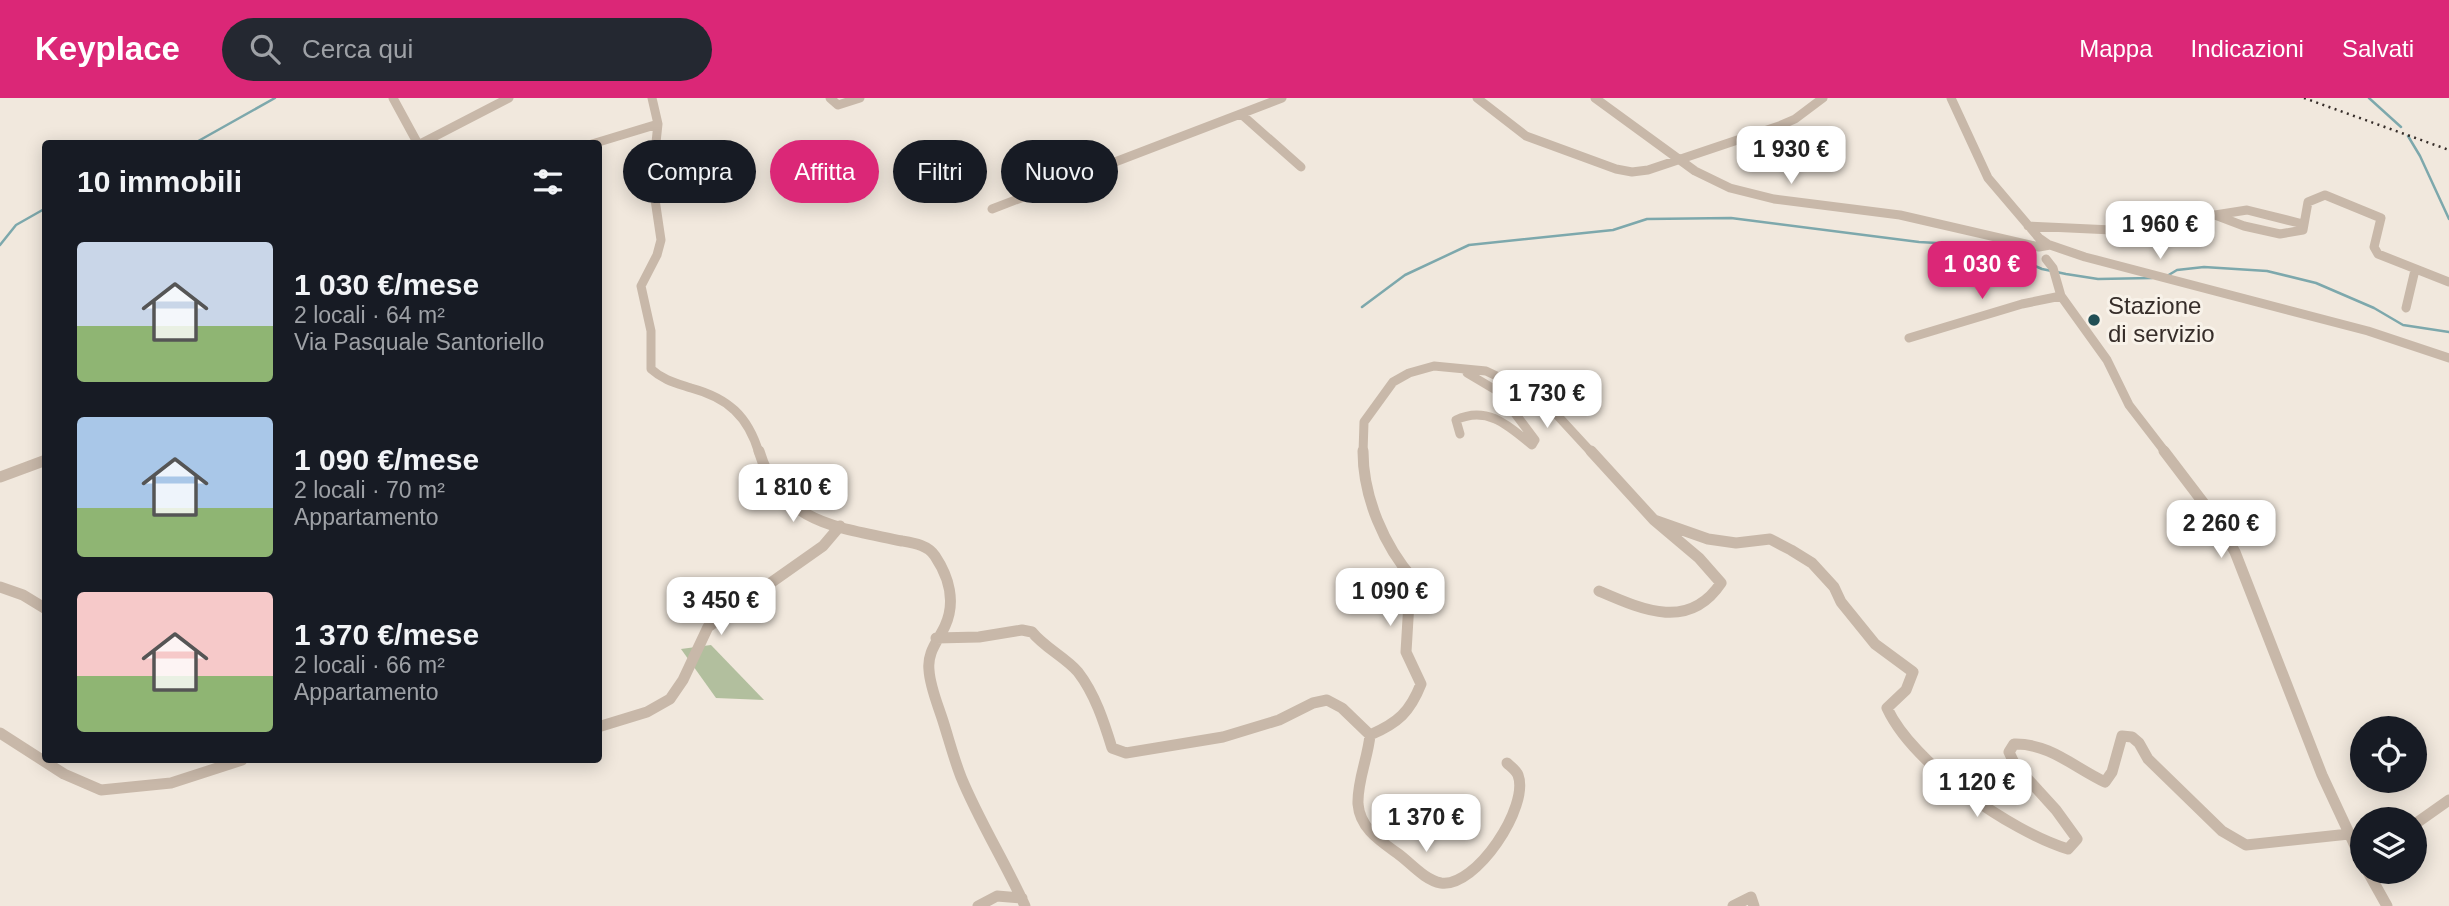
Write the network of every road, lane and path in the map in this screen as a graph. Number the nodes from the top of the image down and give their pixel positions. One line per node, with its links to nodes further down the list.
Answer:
1 (393, 98): 13 (street)
2 (509, 98): 14 (street)
3 (652, 98): 12 (street)
4 (830, 98): 5 (street)
5 (860, 98)
6 (1282, 98): 11 (street)
7 (1478, 98): 16 (street)
8 (1595, 98): 16 (street)
9 (1823, 98): 16 (street)
10 (1951, 98): 22 (street)
11 (1241, 114): 17 (street); 18 (street)
12 (658, 124): 15 (street); 35 (street)
13 (417, 140)
14 (427, 140)
15 (602, 141)
16 (1679, 160): 21 (street)
17 (1301, 167)
18 (992, 209)
19 (2215, 215): 20 (street); 20 (street); 22 (street)
20 (2303, 224): 24 (street)
21 (2000, 238): 22 (street); 22 (street)
22 (2039, 243): 23 (street); 23 (street)
23 (2058, 263): 26 (street); 29 (street)
24 (2415, 270): 25 (street); 27 (street)
25 (2449, 282)
26 (2061, 296): 28 (street); 49 (street)
27 (2406, 308)
28 (1909, 338)
29 (2449, 358)
30 (1461, 367): 31 (street); 34 (street); 42 (street)
31 (1460, 434)
32 (42, 461): 33 (street)
33 (0, 477)
34 (1654, 520): 37 (street); 49 (street)
35 (840, 526): 39 (street); 40 (street)
36 (0, 587): 38 (street)
37 (1599, 591)
38 (42, 607)
39 (936, 639): 42 (street); 51 (street)
40 (602, 726)
41 (0, 733): 43 (street)
42 (1370, 735): 46 (street)
43 (42, 760)
44 (47, 763): 45 (street)
45 (233, 763)
46 (1507, 763)
47 (2449, 800): 48 (street)
48 (2427, 816)
49 (2349, 834)
50 (2375, 884): 55 (street)
51 (1023, 902): 52 (street)
52 (978, 906)
53 (1733, 906): 54 (street)
54 (1754, 906)
55 (2387, 906)

